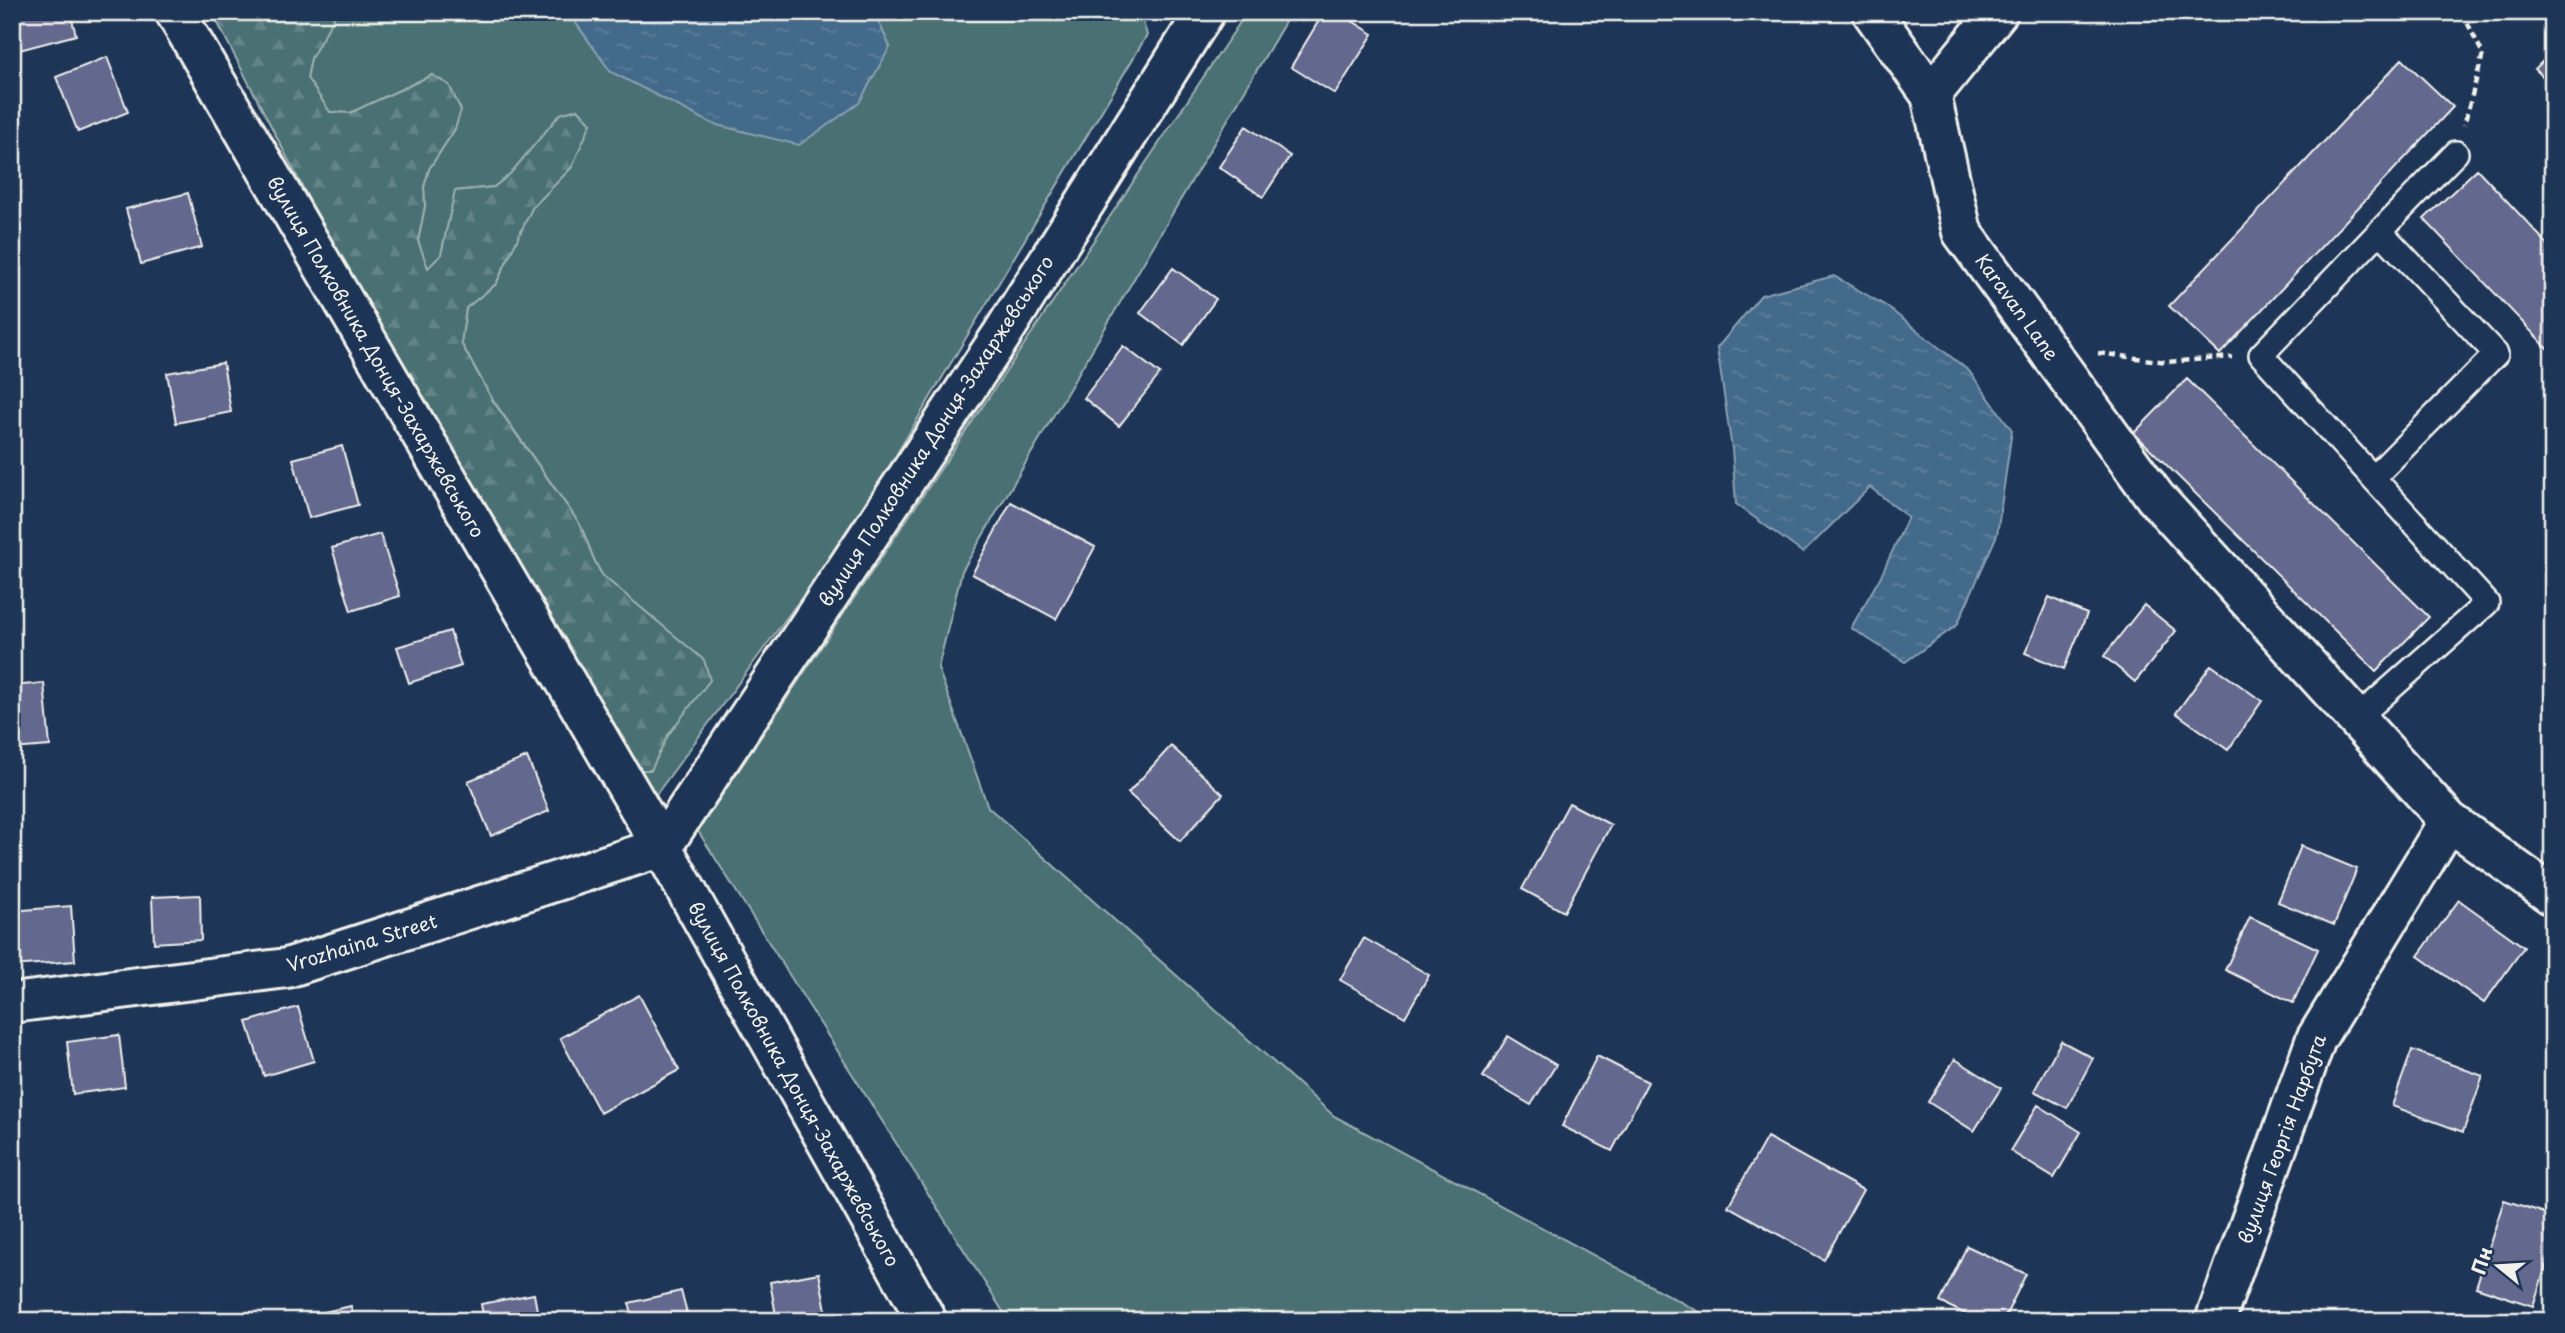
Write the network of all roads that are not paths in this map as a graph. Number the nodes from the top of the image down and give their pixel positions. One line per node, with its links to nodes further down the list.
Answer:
1 (175, 12): 11 (street, вулиця Полковника Донця-Захаржевського)
2 (1205, 12): 11 (street, вулиця Полковника Донця-Захаржевського)
3 (1872, 12): 5 (street, Karavan Lane)
4 (1997, 12): 5 (street)
5 (1931, 95): 9 (street, Karavan Lane)
6 (2456, 153): 7 (lane)
7 (2380, 232): 8 (lane); 8 (lane)
8 (2373, 478): 9 (lane)
9 (2356, 719): 10 (street)
10 (2449, 821): 12 (street); 15 (street, вулиця Георгія Нарбута)
11 (662, 847): 13 (street, Vrozhaina Street); 14 (street, вулиця Полковника Донця-Захаржевського)
12 (2553, 896)
13 (12, 1003)
14 (927, 1321)
15 (2215, 1321)

